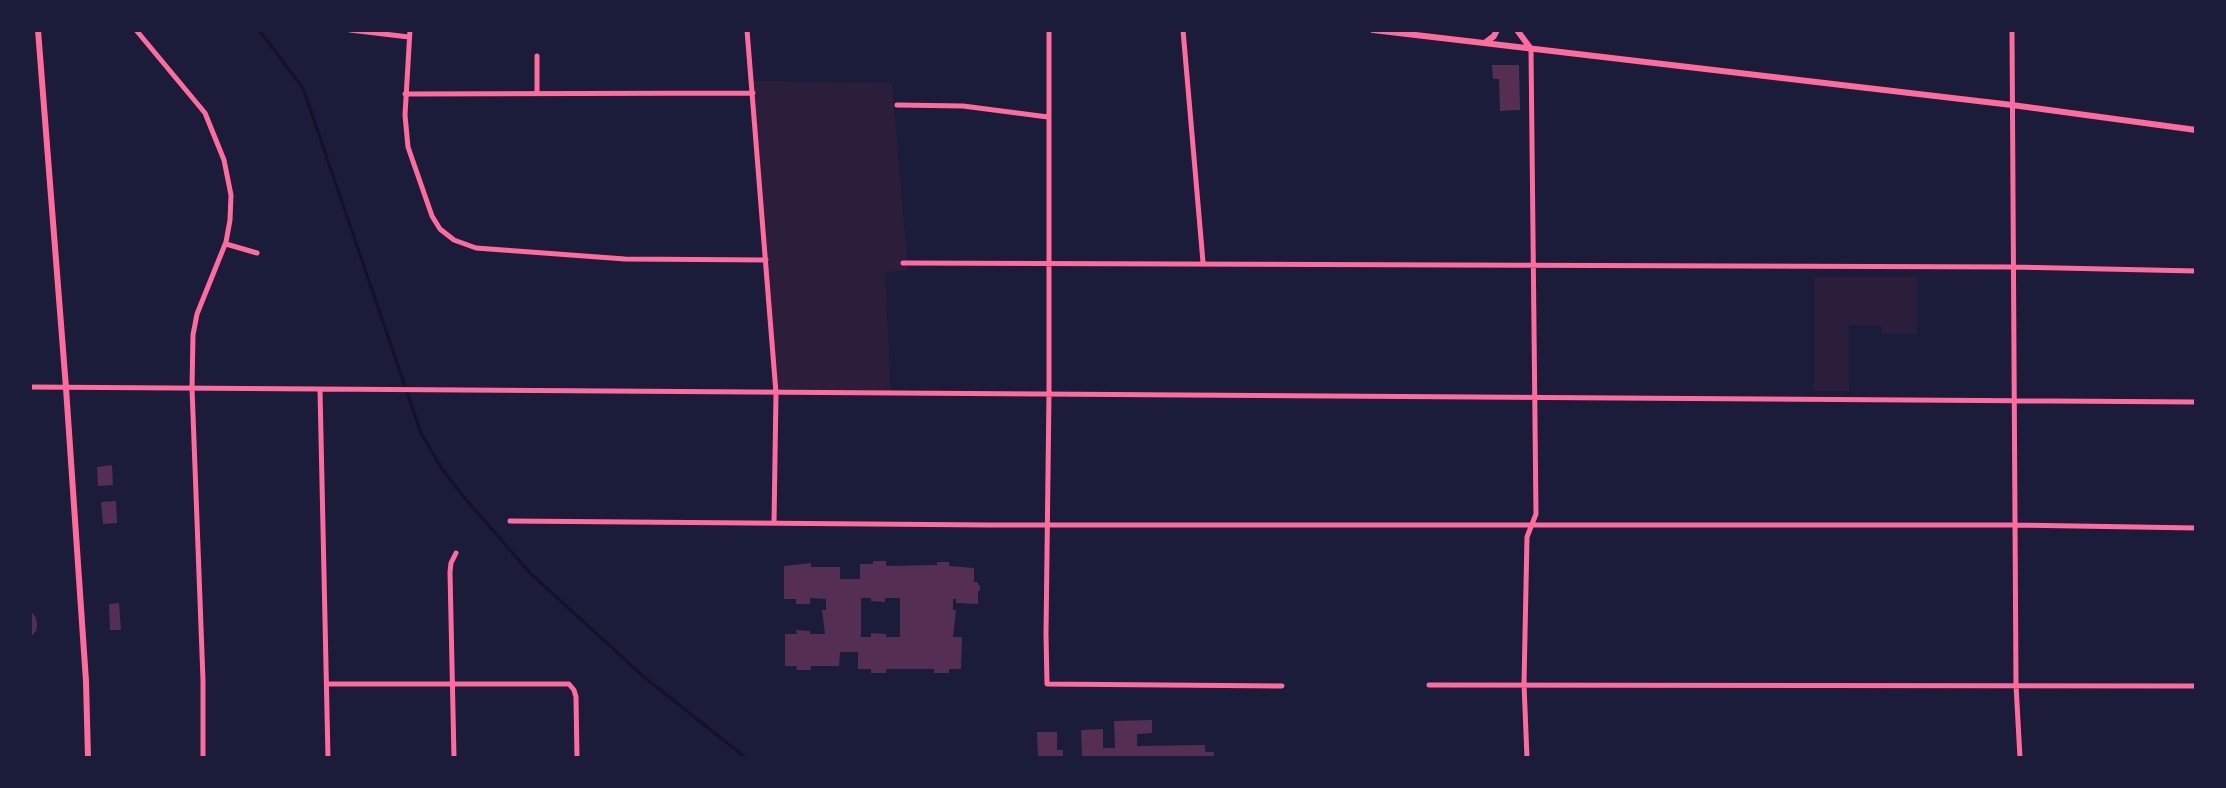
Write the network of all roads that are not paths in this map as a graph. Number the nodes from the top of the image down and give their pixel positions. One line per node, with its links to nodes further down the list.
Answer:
1 (38, 30): 33 (street)
2 (136, 30): 23 (street)
3 (350, 30): 12 (street)
4 (410, 30): 12 (street)
5 (747, 30): 17 (street)
6 (1048, 30): 21 (street)
7 (1183, 30): 27 (street)
8 (1373, 30): 13 (street)
9 (1497, 30): 13 (street)
10 (1517, 30): 14 (street)
11 (2012, 30): 20 (street)
12 (409, 37): 18 (street)
13 (1483, 43): 14 (street)
14 (1531, 49): 20 (street); 29 (street)
15 (537, 56): 16 (street)
16 (537, 92): 17 (street); 18 (street)
17 (753, 93): 25 (street)
18 (405, 94): 25 (street)
19 (897, 105): 21 (street)
20 (2012, 105): 22 (street); 30 (street)
21 (1048, 117): 28 (street)
22 (2196, 130)
23 (226, 244): 24 (street); 34 (street)
24 (257, 253)
25 (766, 260): 36 (street)
26 (903, 262): 28 (street)
27 (1203, 262): 28 (street); 29 (street)
28 (1048, 264): 37 (street)
29 (1534, 264): 30 (street); 38 (street)
30 (2013, 267): 31 (street); 39 (street)
31 (2196, 271)
32 (30, 387): 33 (street)
33 (66, 388): 34 (street); 55 (street)
34 (192, 388): 35 (street); 56 (street)
35 (320, 390): 36 (street); 49 (street)
36 (776, 393): 37 (street); 42 (street)
37 (1049, 394): 38 (street); 44 (street)
38 (1535, 397): 39 (street); 43 (street)
39 (2014, 399): 40 (street); 45 (street)
40 (2196, 402)
41 (510, 521): 42 (street)
42 (774, 523): 44 (street)
43 (1530, 524): 44 (street); 45 (street); 50 (street)
44 (1046, 525): 53 (street)
45 (2015, 525): 46 (street); 52 (street)
46 (2196, 528)
47 (456, 553): 48 (street)
48 (453, 683): 49 (street); 58 (street); 59 (street)
49 (327, 684): 57 (street)
50 (1524, 684): 51 (street); 52 (street); 60 (street)
51 (1429, 685)
52 (2016, 685): 54 (street); 61 (street)
53 (1282, 686)
54 (2196, 686)
55 (88, 758)
56 (203, 758)
57 (328, 758)
58 (454, 758)
59 (578, 758)
60 (1527, 758)
61 (2020, 758)

